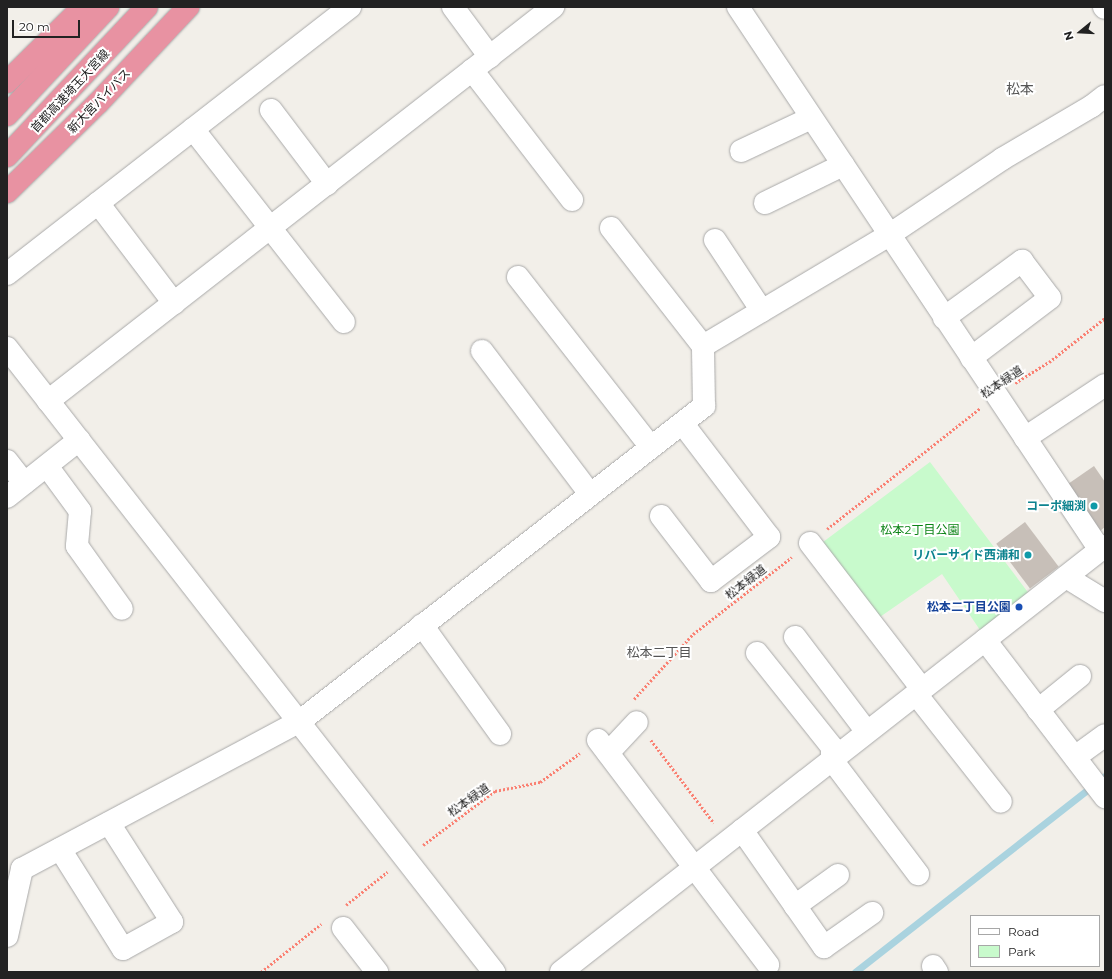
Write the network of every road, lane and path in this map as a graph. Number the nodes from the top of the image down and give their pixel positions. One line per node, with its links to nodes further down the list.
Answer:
1 (83, 7): 11 (highway)
2 (108, 7): 14 (highway)
3 (147, 7): 18 (highway, 首都高速埼玉大宮線)
4 (188, 7): 21 (highway, 新大宮バイパス)
5 (350, 7): 16 (street)
6 (453, 7): 9 (street)
7 (742, 9): 15 (street)
8 (540, 11): 9 (street)
9 (490, 57): 10 (street)
10 (472, 70): 20 (street); 22 (street)
11 (7, 82)
12 (1105, 96): 27 (street)
13 (271, 110): 20 (street)
14 (7, 115)
15 (811, 118): 17 (street); 19 (street)
16 (193, 129): 23 (street); 25 (street)
17 (741, 151)
18 (7, 156)
19 (843, 165): 24 (street); 27 (street)
20 (327, 184): 25 (street)
21 (7, 192)
22 (572, 200)
23 (98, 203): 29 (street); 31 (street)
24 (765, 203)
25 (270, 228): 31 (street); 35 (street)
26 (611, 228): 36 (street)
27 (889, 235): 32 (street); 33 (street)
28 (715, 240): 32 (street)
29 (7, 274)
30 (518, 277): 46 (street)
31 (174, 303): 42 (street)
32 (762, 311): 36 (street)
33 (944, 318): 39 (street); 39 (street)
34 (1105, 318): 41 (path, 松本緑道)
35 (344, 322)
36 (703, 346): 43 (street)
37 (7, 348): 42 (street)
38 (482, 351): 50 (street)
39 (971, 358): 41 (street)
40 (1105, 385): 44 (street)
41 (996, 395): 44 (street); 53 (path, 松本緑道)
42 (48, 401): 45 (street)
43 (682, 423): 46 (street); 52 (street)
44 (1025, 438): 54 (street)
45 (79, 440): 48 (street); 66 (street)
46 (651, 447): 50 (street)
47 (7, 461): 49 (street)
48 (46, 466): 49 (street); 57 (street)
49 (24, 483): 51 (street)
50 (590, 494): 58 (street)
51 (7, 497)
52 (661, 516)
53 (810, 543): 63 (street); 65 (path, 松本緑道)
54 (1102, 548): 55 (street)
55 (1066, 577): 56 (street); 60 (street)
56 (1105, 601)
57 (122, 609)
58 (422, 625): 66 (street); 68 (street)
59 (796, 637): 67 (street)
60 (985, 640): 63 (street); 64 (street)
61 (757, 653): 72 (street)
62 (1080, 676): 64 (street)
63 (919, 692): 67 (street); 74 (street)
64 (1038, 710): 71 (street)
65 (634, 713): 70 (street); 76 (path)
66 (299, 722): 75 (street); 78 (street)
67 (867, 732): 72 (street)
68 (500, 734)
69 (1105, 735): 71 (street)
70 (603, 746): 78 (path, 松本緑道); 79 (street)
71 (1075, 757): 73 (street)
72 (832, 760): 76 (street); 80 (street)
73 (1105, 797)
74 (1001, 802)
75 (109, 823): 77 (street); 77 (street)
76 (735, 836): 79 (street); 82 (street)
77 (60, 849): 85 (street)
78 (405, 858): 88 (street)
79 (696, 866): 86 (street); 89 (street)
80 (918, 874)
81 (838, 875): 82 (street)
82 (795, 906): 83 (street)
83 (872, 913)
84 (343, 928): 87 (street)
85 (7, 936)
86 (768, 965)
87 (377, 972)
88 (494, 972)
89 (560, 972)

